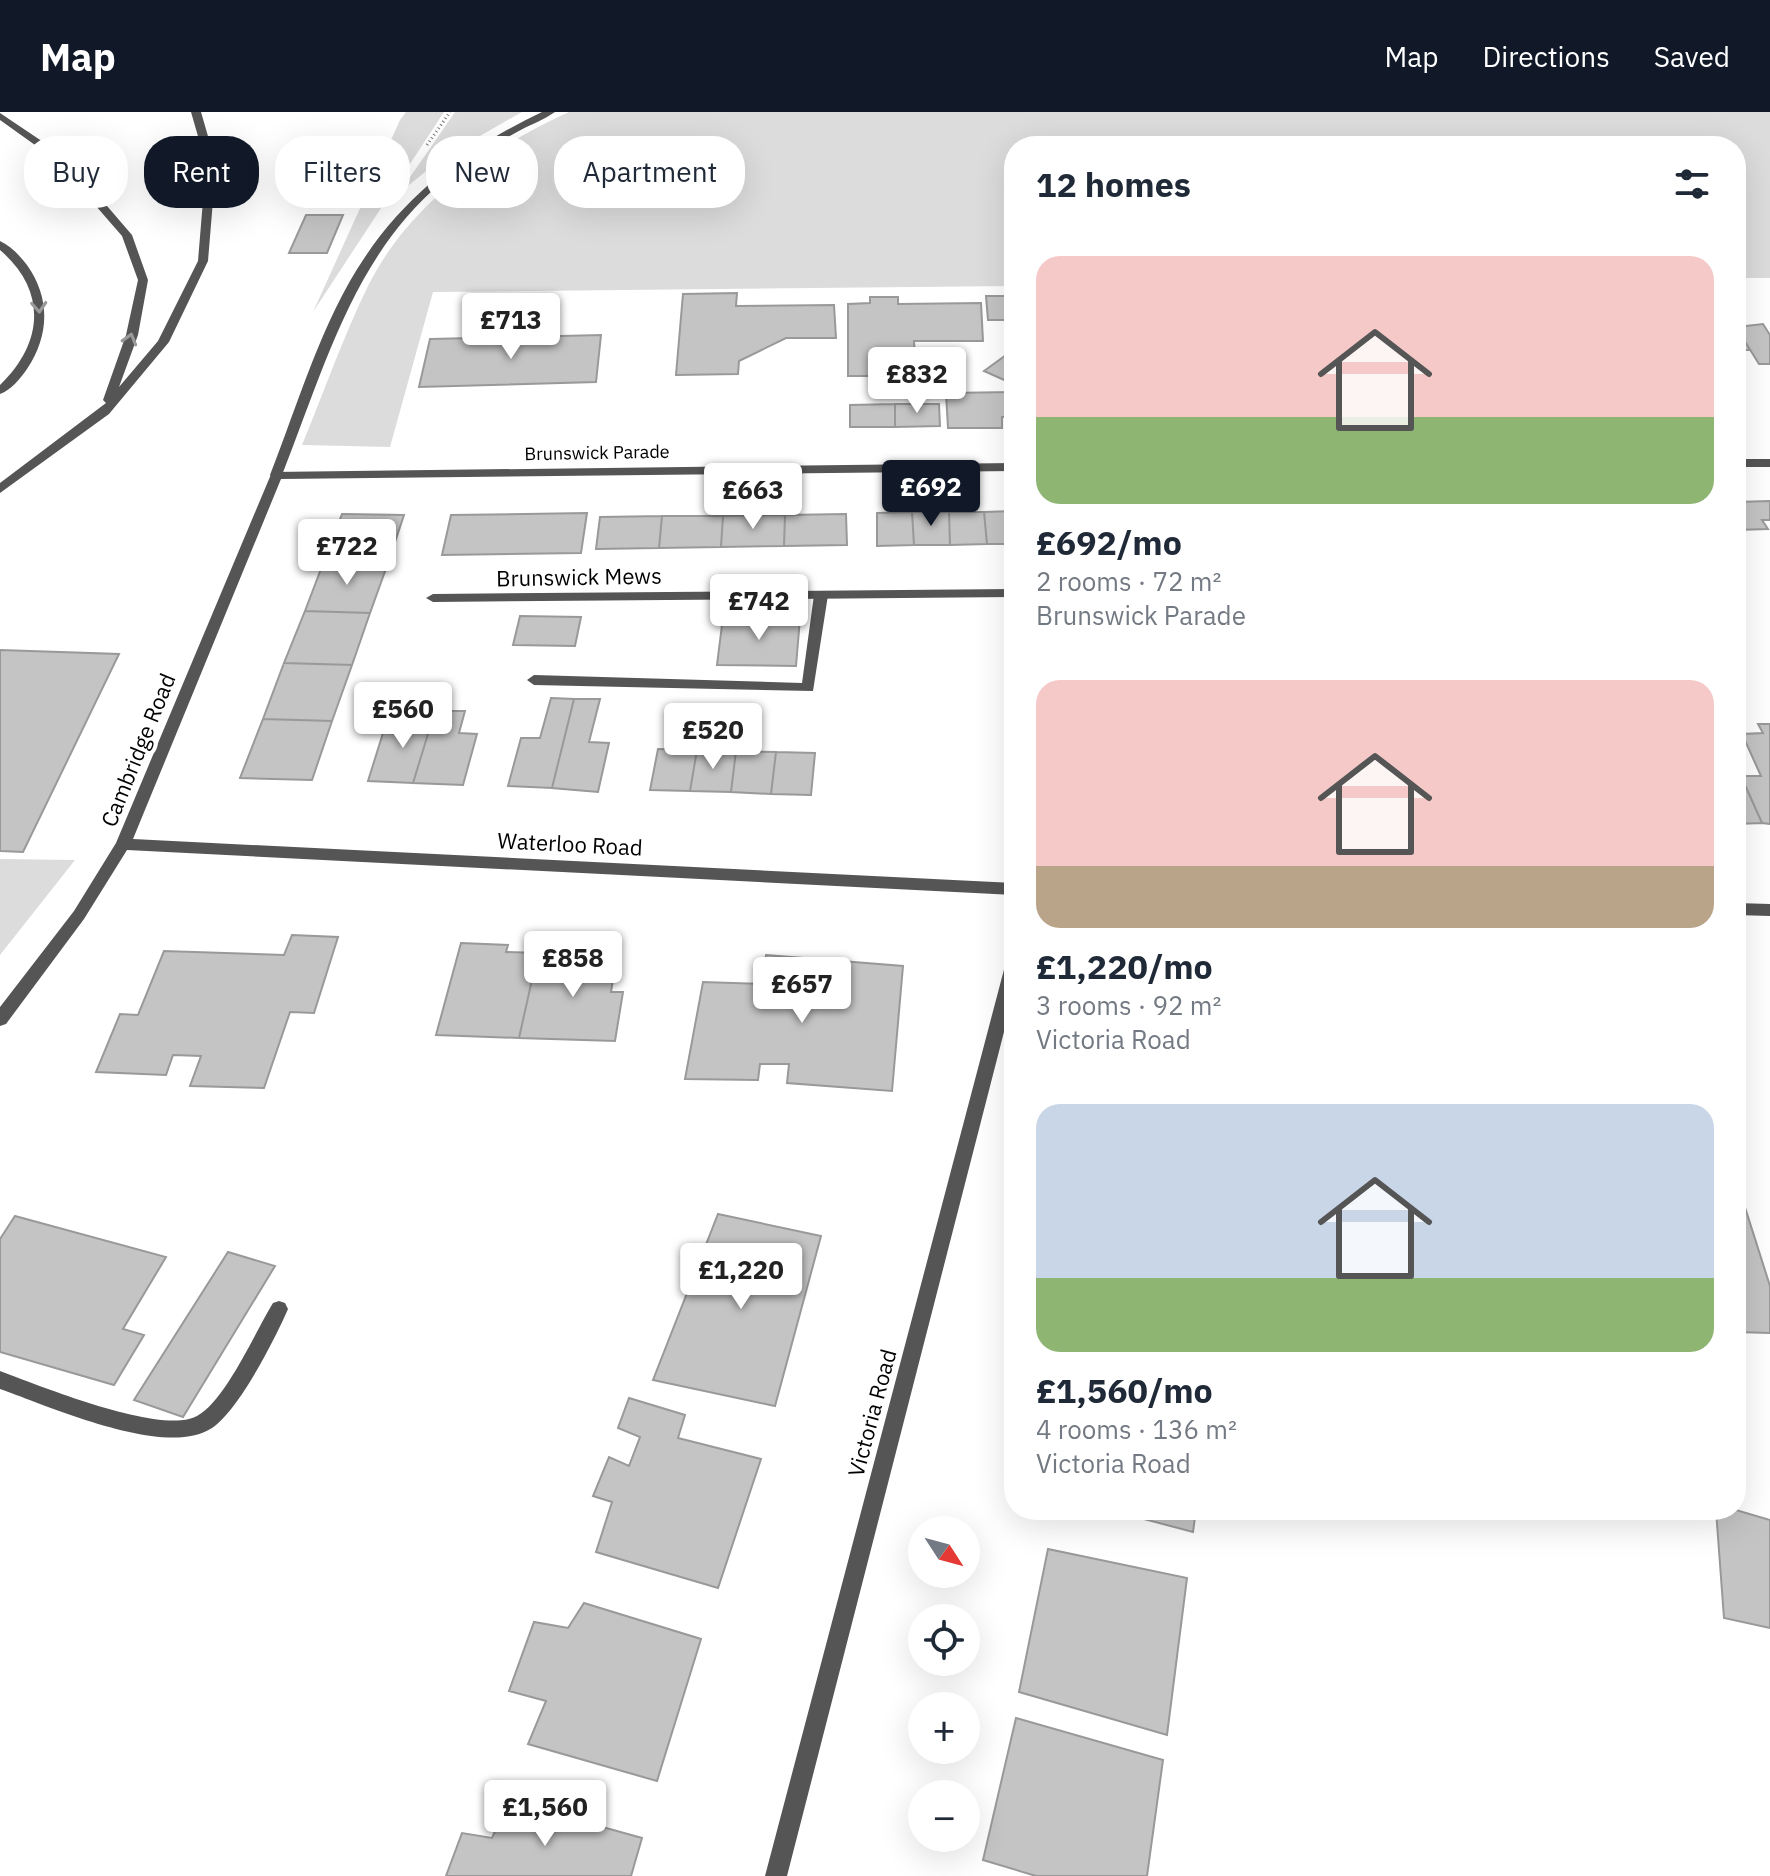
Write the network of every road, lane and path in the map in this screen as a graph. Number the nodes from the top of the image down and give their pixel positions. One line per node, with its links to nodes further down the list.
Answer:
1 (196, 112): 6 (street)
2 (550, 112): 10 (street, Cambridge Road)
3 (0, 116): 6 (street, one-way to 3)
4 (0, 244): 5 (street, one-way to 5)
5 (0, 391)
6 (105, 412): 11 (street)
7 (1746, 463): 8 (street)
8 (1770, 463)
9 (1004, 467): 10 (street, Brunswick Parade)
10 (276, 475): 16 (street, Cambridge Road)
11 (0, 489)
12 (1004, 593): 13 (street, Brunswick Mews)
13 (821, 595): 14 (street, Brunswick Mews); 15 (street)
14 (433, 598)
15 (534, 680)
16 (123, 844): 17 (street, Waterloo Road); 21 (street, Cambridge Road)
17 (1004, 888)
18 (1746, 909): 19 (street)
19 (1770, 910)
20 (1004, 1000): 24 (street, Victoria Road)
21 (0, 1019)
22 (279, 1309): 23 (street)
23 (0, 1380)
24 (776, 1876)

